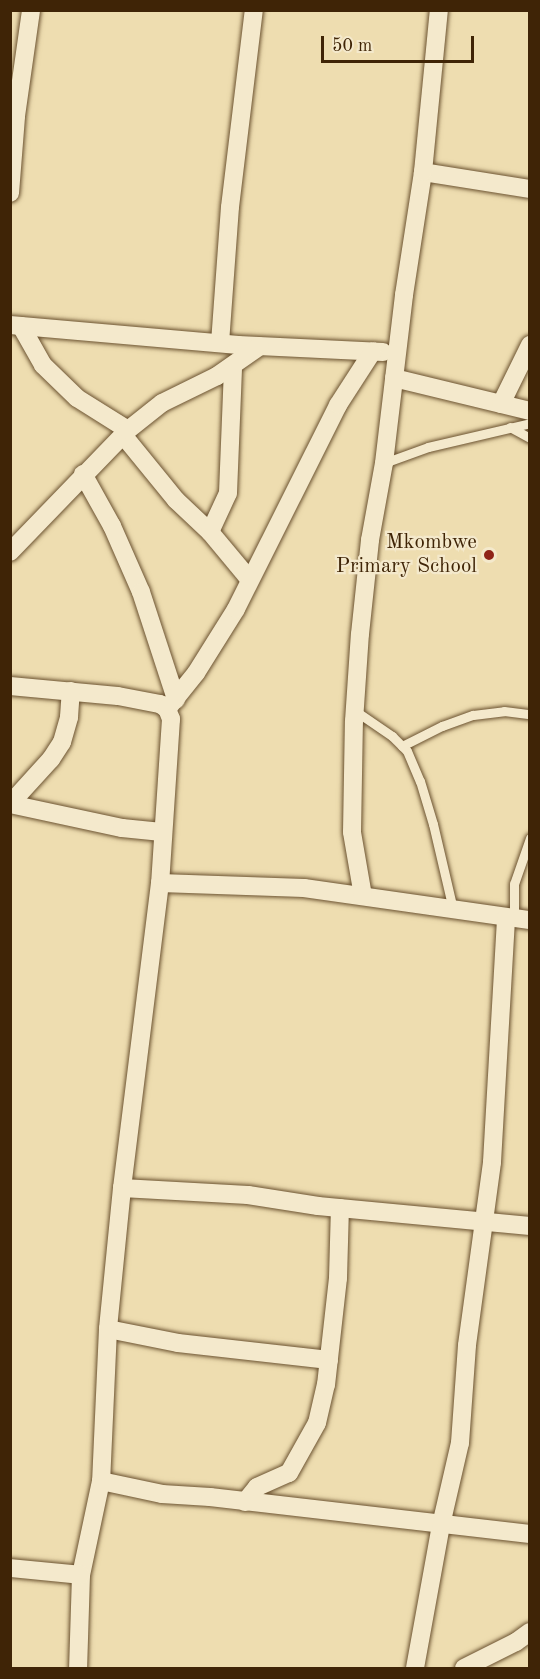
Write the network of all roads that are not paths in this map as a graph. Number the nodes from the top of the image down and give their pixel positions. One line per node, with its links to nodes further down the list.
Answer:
1 (31, 10): 4 (street)
2 (254, 10): 9 (street)
3 (439, 10): 5 (street)
4 (13, 116): 7 (street)
5 (423, 172): 6 (street); 13 (street)
6 (530, 189)
7 (10, 194)
8 (16, 325): 9 (street); 20 (street)
9 (220, 343): 11 (street)
10 (530, 345): 16 (street)
11 (260, 346): 12 (street); 14 (street)
12 (373, 351): 13 (street); 26 (street)
13 (397, 352): 15 (street)
14 (233, 366): 20 (street); 24 (street)
15 (394, 378): 16 (street); 22 (street)
16 (501, 404): 17 (street)
17 (530, 411)
18 (530, 423): 19 (lane)
19 (510, 427): 21 (lane); 22 (lane)
20 (126, 432): 23 (street); 24 (street)
21 (530, 438)
22 (384, 463): 30 (street)
23 (83, 474): 25 (street); 29 (street)
24 (210, 532): 26 (street)
25 (10, 552)
26 (250, 580): 29 (street)
27 (10, 686): 28 (street)
28 (71, 692): 29 (street); 33 (street)
29 (171, 704): 34 (street)
30 (354, 710): 32 (lane); 37 (street)
31 (530, 714): 32 (lane)
32 (402, 746): 38 (lane)
33 (10, 804): 34 (street)
34 (162, 832): 36 (street)
35 (530, 838): 39 (lane)
36 (160, 883): 37 (street); 40 (street)
37 (363, 896): 38 (street)
38 (453, 909): 39 (street)
39 (517, 918): 42 (street)
40 (122, 1188): 41 (street); 44 (street)
41 (340, 1208): 42 (street); 45 (street)
42 (482, 1222): 43 (street); 48 (street)
43 (530, 1226)
44 (108, 1329): 45 (street); 46 (street)
45 (328, 1360): 47 (street)
46 (101, 1481): 47 (street); 51 (street)
47 (245, 1502): 48 (street)
48 (441, 1525): 49 (street); 54 (street)
49 (530, 1534)
50 (10, 1568): 51 (street)
51 (81, 1575): 53 (street)
52 (530, 1632): 55 (street)
53 (78, 1668)
54 (416, 1668)
55 (464, 1668)

